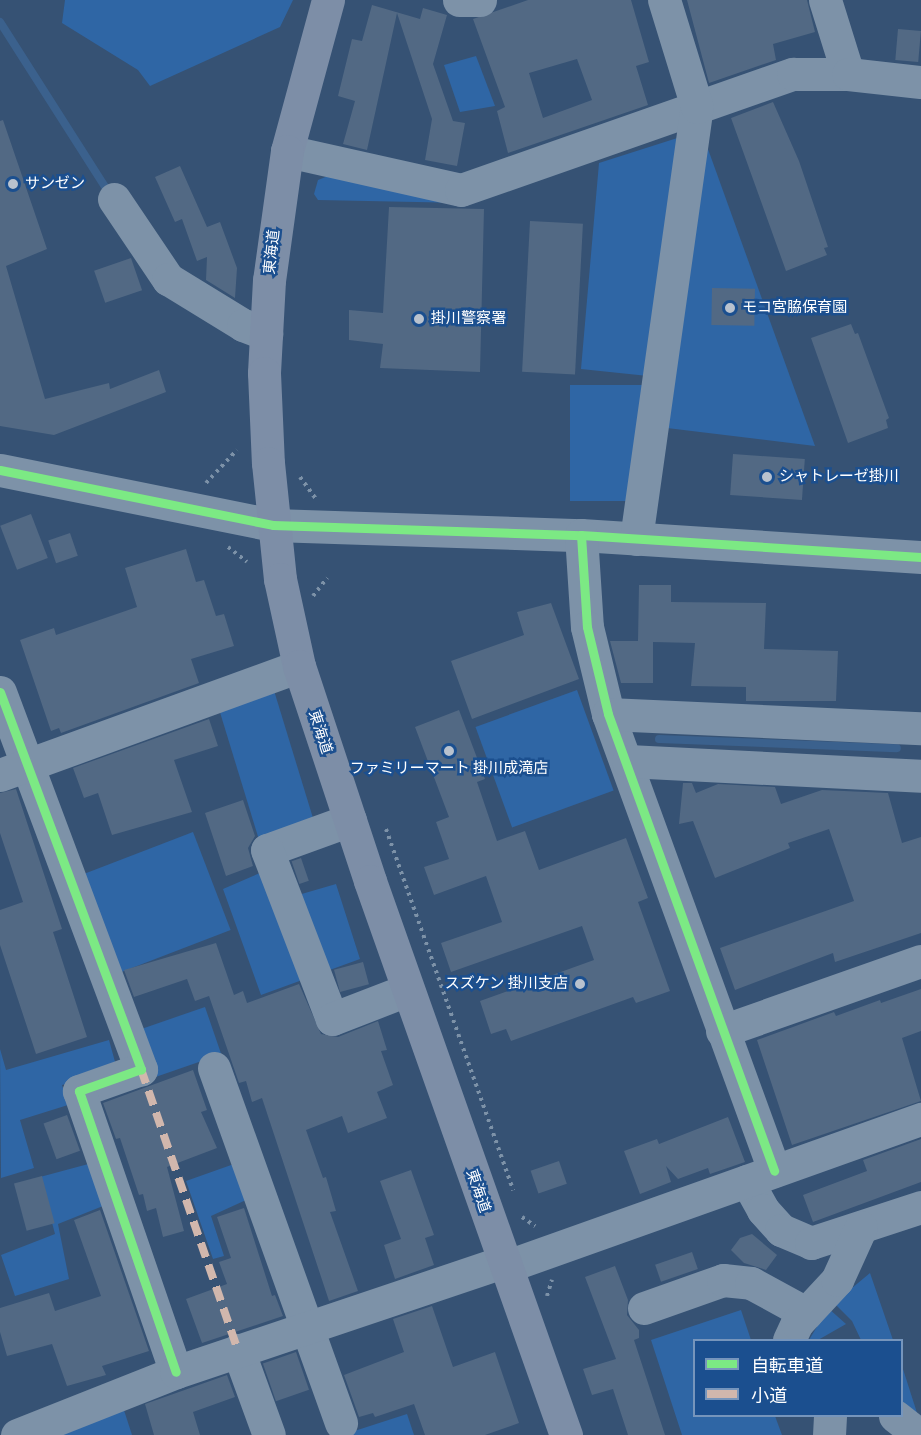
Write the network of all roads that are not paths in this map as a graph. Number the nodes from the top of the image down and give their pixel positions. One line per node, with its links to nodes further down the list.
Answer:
1 (328, 0): 9 (main road, 東海道)
2 (459, 0): 3 (street)
3 (480, 0)
4 (664, 0): 8 (street)
5 (825, 0): 6 (street)
6 (848, 74): 7 (street); 8 (street)
7 (921, 82)
8 (697, 107): 9 (street); 15 (street)
9 (287, 152): 11 (main road, 東海道)
10 (114, 199): 11 (street)
11 (266, 334): 13 (main road, 東海道)
12 (0, 470): 13 (street)
13 (273, 525): 14 (street); 17 (main road, 東海道)
14 (580, 535): 15 (street); 19 (street)
15 (636, 539): 16 (street)
16 (921, 557)
17 (298, 666): 22 (street); 24 (main road, 東海道)
18 (0, 693): 22 (street)
19 (608, 714): 20 (street); 21 (street)
20 (921, 728)
21 (628, 761): 23 (street); 27 (street)
22 (13, 770): 39 (street)
23 (921, 776)
24 (350, 820): 26 (main road, 東海道); 26 (street)
25 (921, 960): 27 (street)
26 (407, 990): 33 (main road, 東海道)
27 (722, 1031): 30 (street)
28 (214, 1068): 36 (street)
29 (921, 1119): 30 (street)
30 (760, 1176): 32 (street); 33 (street)
31 (921, 1207): 32 (street)
32 (861, 1227): 35 (street)
33 (504, 1264): 36 (street); 44 (main road, 東海道)
34 (644, 1308): 35 (street)
35 (806, 1313): 37 (street)
36 (307, 1327): 38 (street); 41 (street)
37 (790, 1339)
38 (238, 1350): 39 (street); 43 (street)
39 (176, 1372): 42 (street)
40 (830, 1417): 45 (street)
41 (342, 1423)
42 (17, 1435)
43 (269, 1435)
44 (566, 1435)
45 (829, 1435)

